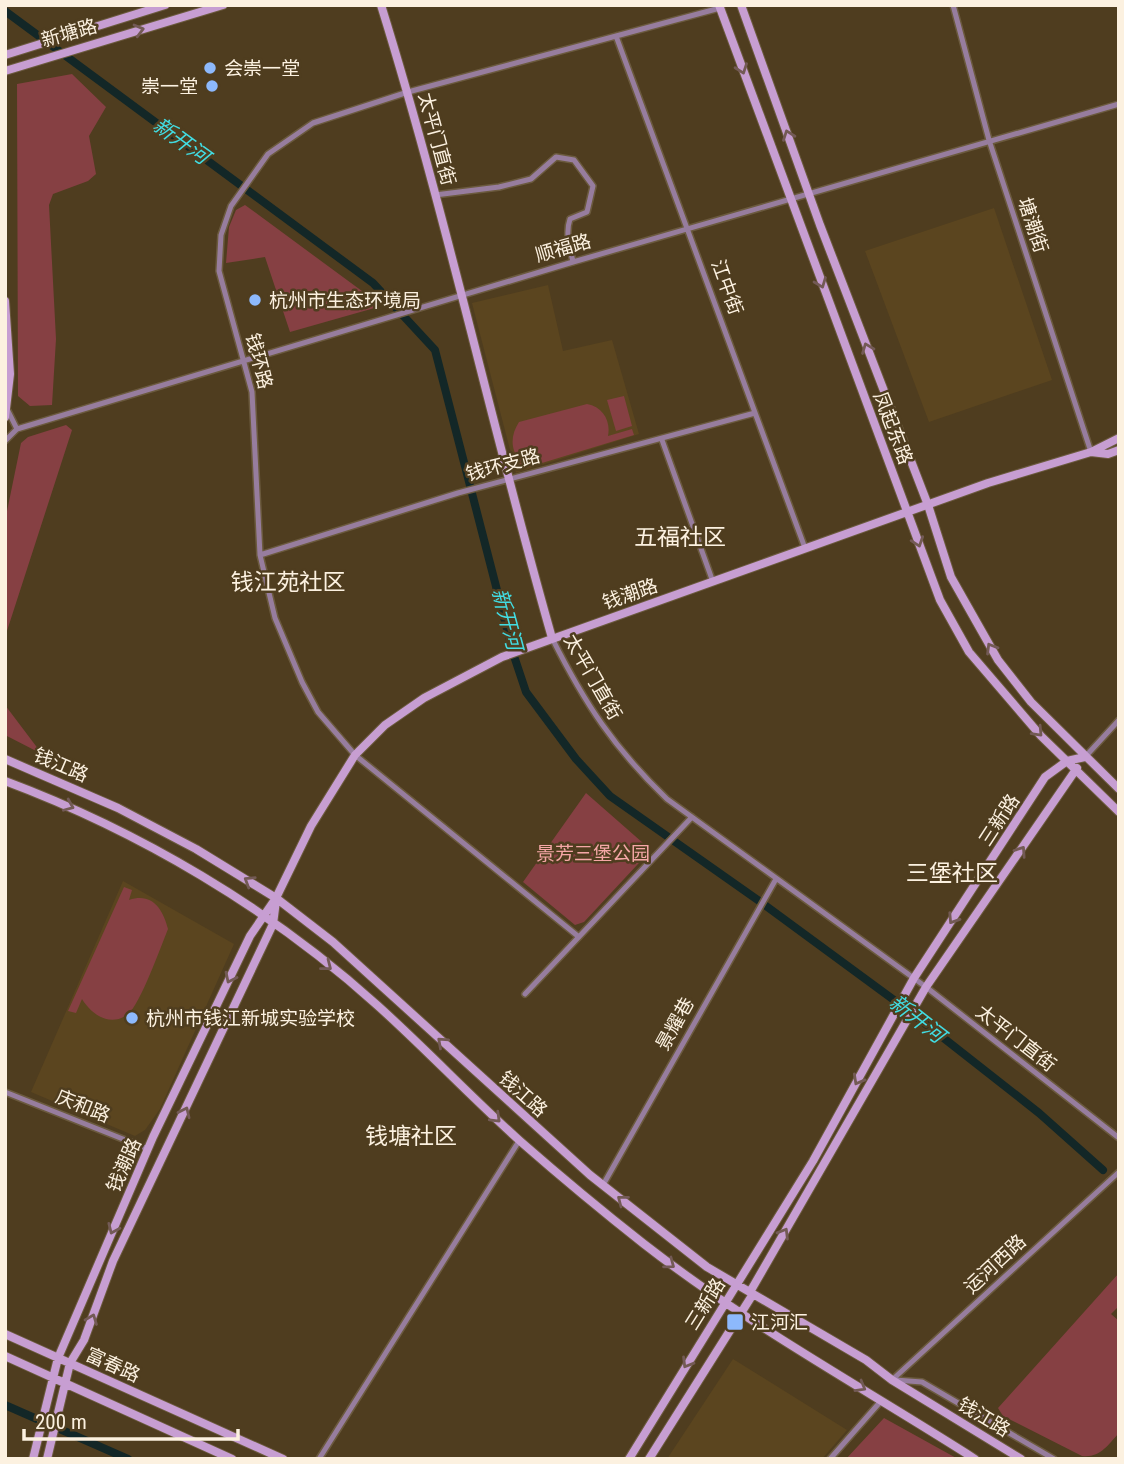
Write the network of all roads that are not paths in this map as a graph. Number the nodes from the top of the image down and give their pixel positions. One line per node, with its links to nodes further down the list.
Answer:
1 (165, 5): 8 (main road, 新塘路)
2 (223, 5): 9 (main road, 新塘路, one-way to 2)
3 (382, 5): 10 (main road, 太平门直街)
4 (954, 5): 12 (street, 塘潮街)
5 (741, 6): 13 (main road, 凤起东路, one-way to 5)
6 (719, 7): 7 (street, 钱环路); 15 (main road, 凤起东路, one-way to 15)
7 (616, 36): 10 (street, 钱环路); 16 (street, 江中街)
8 (5, 55)
9 (5, 71)
10 (408, 92): 14 (main road, 太平门直街); 20 (street, 钱环路)
11 (1119, 104): 12 (street, 顺福路)
12 (989, 140): 13 (street, 顺福路); 29 (street, 塘潮街)
13 (809, 194): 15 (street, 顺福路); 31 (main road, 凤起东路, one-way to 13)
14 (435, 195): 17 (street); 18 (main road, 太平门直街)
15 (789, 199): 16 (street, 顺福路); 32 (main road, 凤起东路, one-way to 32)
16 (688, 228): 17 (street, 顺福路); 22 (street, 江中街)
17 (573, 262): 18 (street, 顺福路)
18 (460, 295): 20 (street, 顺福路); 30 (main road, 太平门直街)
19 (5, 302): 21 (main road)
20 (243, 359): 24 (street, 顺福路); 34 (street, 钱环路)
21 (6, 407): 23 (main road); 24 (street)
22 (755, 413): 26 (street, 钱环支路); 33 (street, 江中街)
23 (5, 417)
24 (17, 429): 27 (street)
25 (1119, 439): 29 (main road, 钱潮路)
26 (662, 440): 30 (street, 钱环支路); 35 (street)
27 (5, 441)
28 (1119, 450): 29 (main road, 钱潮路)
29 (1091, 452): 31 (main road, 钱潮路)
30 (507, 481): 34 (street, 钱环支路); 36 (main road, 太平门直街)
31 (928, 505): 32 (main road, 钱潮路); 39 (main road, 凤起东路, one-way to 31)
32 (908, 512): 33 (main road, 钱潮路); 41 (main road, 凤起东路, one-way to 41)
33 (806, 549): 35 (main road, 钱潮路)
34 (260, 555): 38 (street, 钱环路)
35 (713, 582): 36 (main road, 钱潮路)
36 (552, 638): 38 (main road, 钱潮路); 46 (street, 太平门直街)
37 (1119, 720): 39 (street)
38 (355, 755): 48 (main road, 钱潮路); 51 (street, 钱环路)
39 (1085, 758): 41 (main road); 42 (main road, 三新路); 44 (main road, 凤起东路)
40 (5, 759): 48 (main road, 钱江路, one-way to 40)
41 (1067, 761): 42 (main road, 凤起东路); 52 (main road, 三新路, one-way to 52)
42 (1076, 770): 45 (main road, 凤起东路); 53 (main road, 三新路, one-way to 42)
43 (5, 781): 49 (main road, 钱江路, one-way to 49)
44 (1119, 789)
45 (1119, 812)
46 (692, 817): 47 (street, 太平门直街); 51 (street)
47 (776, 879): 52 (street, 太平门直街); 60 (street, 景耀巷)
48 (276, 898): 49 (main road, 钱潮路); 50 (main road, 钱潮路); 60 (main road, 钱江路, one-way to 48)
49 (263, 916): 50 (main road, 钱江路); 58 (main road, 钱潮路, one-way to 58)
50 (273, 924): 57 (main road, 钱江路, one-way to 57); 68 (main road, 钱潮路, one-way to 50)
51 (579, 937): 54 (street)
52 (914, 978): 53 (street, 太平门直街); 61 (main road, 三新路, one-way to 61)
53 (926, 987): 56 (street, 太平门直街); 62 (main road, 三新路, one-way to 53)
54 (526, 994)
55 (5, 1092): 58 (street, 庆和路)
56 (1119, 1139)
57 (519, 1140): 63 (main road, 钱江路, one-way to 63); 77 (street)
58 (148, 1149): 67 (main road, 钱潮路, one-way to 67)
59 (1119, 1172): 70 (street, 运河西路)
60 (603, 1185): 61 (main road, 钱江路, one-way to 60)
61 (736, 1284): 62 (main road, 钱江路); 63 (main road, 三新路)
62 (751, 1293): 64 (main road, 三新路); 70 (main road, 钱江路)
63 (723, 1304): 64 (main road, 钱江路); 78 (main road, 三新路, one-way to 78)
64 (740, 1313): 72 (main road, 钱江路, one-way to 72); 79 (main road, 三新路)
65 (5, 1334): 67 (main road, 富春路)
66 (5, 1356): 69 (main road, 富春路)
67 (58, 1358): 68 (main road, 富春路); 69 (main road, 钱潮路)
68 (70, 1363): 71 (main road, 钱潮路); 76 (main road, 富春路)
69 (54, 1377): 71 (main road, 富春路); 73 (main road, 钱潮路)
70 (892, 1380): 82 (main road, 钱江路); 83 (street)
71 (65, 1382): 74 (main road, 钱潮路); 75 (main road, 富春路)
72 (882, 1399): 80 (street); 81 (main road, 钱江路)
73 (33, 1459)
74 (47, 1459)
75 (232, 1459)
76 (284, 1459)
77 (319, 1459)
78 (629, 1459)
79 (649, 1459)
80 (830, 1459)
81 (975, 1459)
82 (1021, 1459)
83 (1054, 1459)

